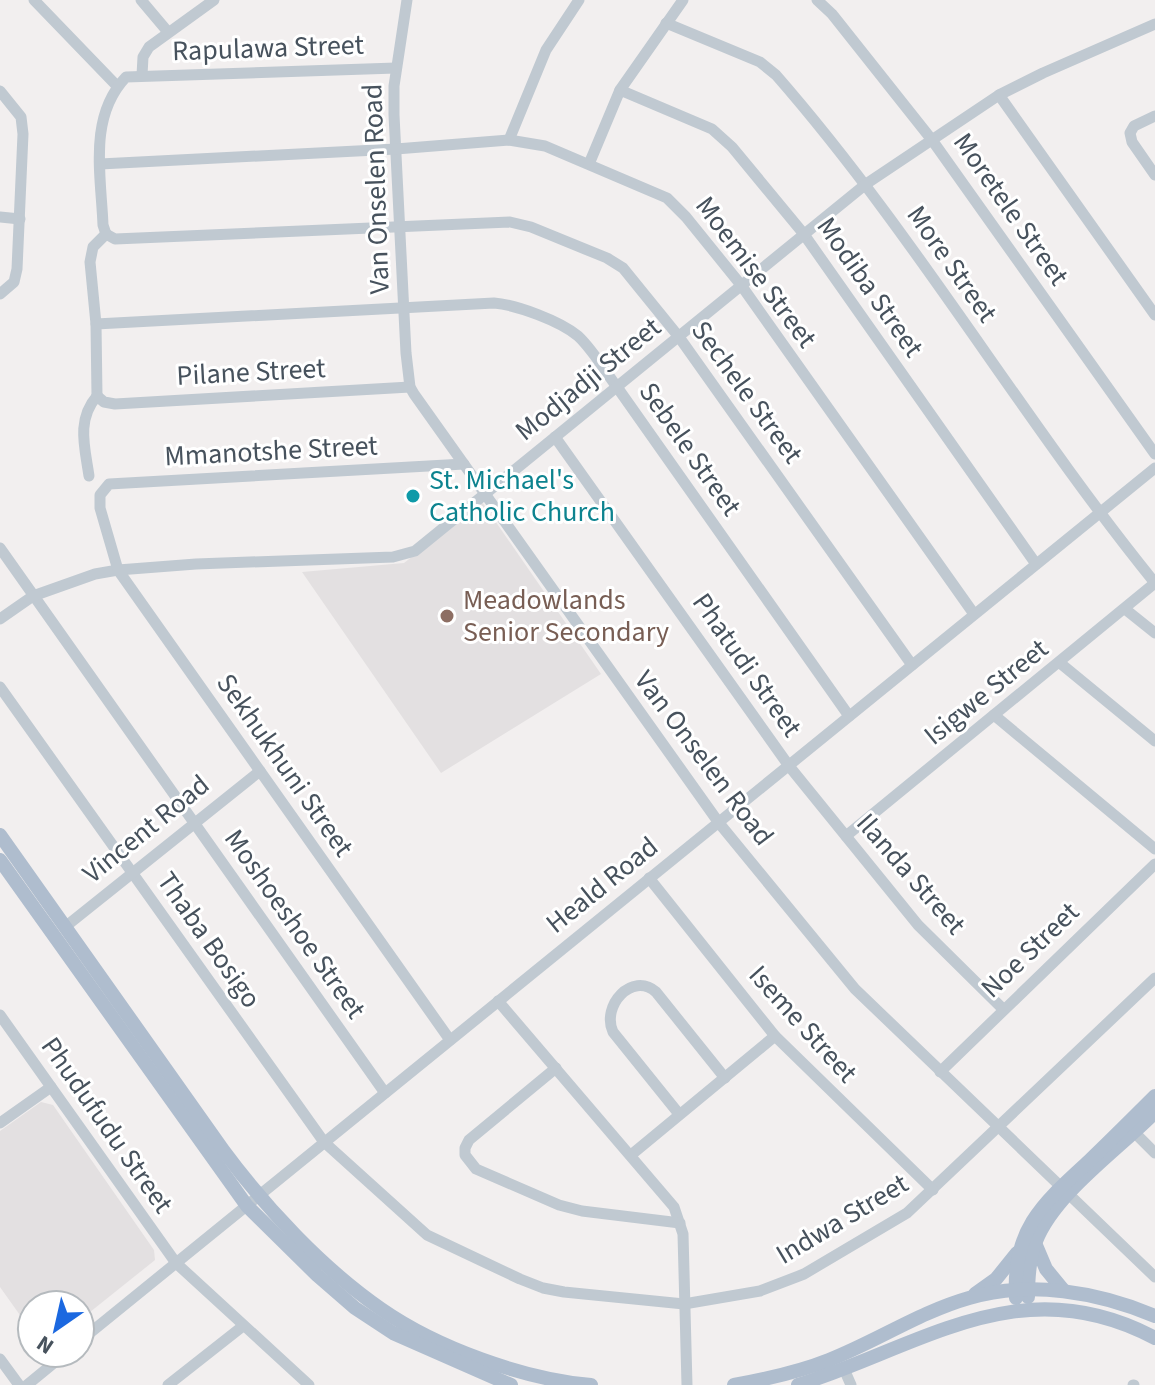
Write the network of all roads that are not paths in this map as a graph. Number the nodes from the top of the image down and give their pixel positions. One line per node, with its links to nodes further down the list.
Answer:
1 (34, 0): 13 (street)
2 (141, 0): 10 (street)
3 (214, 0): 10 (street)
4 (407, 0): 11 (street, Van Onselen Road)
5 (579, 0): 18 (street)
6 (683, 0): 8 (street)
7 (817, 0): 19 (street, Moretele Street)
8 (666, 23): 14 (street); 24 (street, More Street)
9 (1155, 24): 16 (street, Modjadji Street)
10 (168, 32): 12 (street)
11 (396, 68): 12 (street, Rapulawa Street); 20 (street, Van Onselen Road)
12 (142, 75): 13 (street)
13 (117, 86): 21 (street)
14 (620, 90): 22 (street); 28 (street, Modiba Street)
15 (0, 91): 26 (street)
16 (999, 95): 19 (street, Modjadji Street); 33 (street)
17 (1155, 116): 23 (street)
18 (509, 140): 20 (street, Moemise Street); 22 (street, Moemise Street)
19 (932, 140): 24 (street, Modjadji Street); 40 (street, Moretele Street)
20 (396, 149): 21 (street, Moemise Street); 27 (street, Van Onselen Road)
21 (100, 164): 29 (street)
22 (589, 164): 30 (street, Moemise Street)
23 (1155, 175)
24 (866, 184): 28 (street, Modjadji Street); 46 (street, More Street)
25 (0, 217): 26 (street)
26 (20, 219): 31 (street)
27 (399, 228): 29 (street, Sechele Street); 32 (street, Van Onselen Road); 35 (street, Sechele Street)
28 (803, 233): 30 (street, Modjadji Street); 48 (street, Modiba Street)
29 (106, 234): 34 (street)
30 (741, 285): 35 (street, Modjadji Street); 53 (street, Moemise Street)
31 (0, 294)
32 (404, 308): 34 (street, Sebele Street); 36 (street, Van Onselen Road); 37 (street, Sebele Street)
33 (1155, 315)
34 (96, 324): 38 (street)
35 (679, 337): 37 (street, Modjadji Street); 57 (street, Sechele Street)
36 (410, 387): 38 (street, Pilane Street); 41 (street, Van Onselen Road)
37 (617, 387): 39 (street, Modjadji Street); 60 (street, Sebele Street)
38 (97, 396): 43 (street)
39 (555, 437): 44 (street, Modjadji Street); 62 (street, Phatudi Street)
40 (1155, 454)
41 (464, 464): 44 (street, Van Onselen Road); 45 (street, Mmanotshe Street)
42 (1155, 468): 46 (street, Heald Road)
43 (89, 476)
44 (485, 494): 49 (street, Modjadji Street); 65 (street, Van Onselen Road)
45 (100, 508): 49 (street, Sekhukhuni Street)
46 (1099, 514): 48 (street, Heald Road); 50 (street, More Street)
47 (0, 548): 51 (street, Moshoeshoe Street)
48 (1036, 564): 53 (street, Heald Road)
49 (118, 570): 51 (street, Modjadji Street); 63 (street, Sekhukhuni Street)
50 (1155, 583): 52 (street, Isigwe Street)
51 (33, 596): 54 (street, Modjadji Street); 64 (street, Moshoeshoe Street)
52 (1125, 609): 55 (street); 56 (street, Isigwe Street)
53 (974, 614): 57 (street, Heald Road)
54 (0, 619)
55 (1155, 633)
56 (1060, 663): 59 (street, Isigwe Street); 61 (street)
57 (912, 665): 60 (street, Heald Road)
58 (0, 687): 71 (street, Thaba Bosigo)
59 (994, 715): 67 (street, Isigwe Street); 68 (street)
60 (849, 716): 62 (street, Heald Road)
61 (1155, 741)
62 (789, 766): 65 (street, Heald Road); 67 (street, Ilanda Street)
63 (260, 771): 64 (street, Vincent Road); 79 (street, Sekhukhuni Street)
64 (195, 823): 71 (street, Vincent Road); 84 (street, Moshoeshoe Street)
65 (719, 823): 72 (street, Heald Road); 81 (street, Van Onselen Road)
66 (0, 835): 73 (main road)
67 (846, 836): 76 (street, Ilanda Street)
68 (1155, 849)
69 (0, 860): 96 (main road)
70 (1155, 864): 76 (street, Noe Street)
71 (132, 873): 73 (street, Vincent Road); 91 (street, Thaba Bosigo)
72 (649, 878): 75 (street, Heald Road); 78 (street, Iseme Street)
73 (65, 927): 96 (main road)
74 (1155, 978): 89 (street, Indwa Street)
75 (498, 1001): 79 (street, Heald Road); 80 (street)
76 (1003, 1009): 81 (street, Noe Street)
77 (1, 1017): 83 (street, Phudufudu Street)
78 (775, 1036): 82 (street); 94 (street, Iseme Street)
79 (450, 1040): 84 (street, Heald Road)
80 (556, 1068): 93 (street); 97 (street)
81 (940, 1072): 89 (street, Van Onselen Road)
82 (725, 1078): 87 (street); 87 (street)
83 (51, 1087): 88 (street); 100 (street, Phudufudu Street)
84 (385, 1093): 91 (street, Heald Road)
85 (1155, 1096): 95 (main road)
86 (1155, 1112): 90 (main road)
87 (679, 1114): 93 (street)
88 (0, 1123)
89 (999, 1128): 94 (street, Indwa Street); 95 (street, Van Onselen Road)
90 (1135, 1133): 92 (street); 95 (main road)
91 (324, 1142): 96 (street, Heald Road); 105 (street, Indwa Street)
92 (1155, 1153)
93 (631, 1155): 97 (street)
94 (933, 1190): 105 (street, Indwa Street)
95 (1064, 1191): 98 (main road); 99 (main road); 101 (street, Van Onselen Road)
96 (252, 1202): 100 (street, Heald Road); 118 (main road); 119 (main road)
97 (680, 1223): 105 (street)
98 (1035, 1242): 102 (main road); 103 (main road)
99 (1018, 1251): 102 (main road); 104 (main road)
100 (176, 1263): 108 (street, Phudufudu Street); 109 (street, Heald Road)
101 (1155, 1277)
102 (1022, 1291): 103 (main road); 104 (main road); 106 (main road)
103 (1064, 1291): 107 (main road)
104 (972, 1297): 121 (main road)
105 (684, 1304): 120 (street)
106 (1023, 1310): 110 (main road); 113 (main road)
107 (1155, 1316)
108 (243, 1326): 114 (street); 117 (street, Phudufudu Street)
109 (96, 1328)
110 (1155, 1338)
111 (0, 1359): 115 (street)
112 (46, 1369): 116 (street)
113 (844, 1369): 122 (main road); 123 (street)
114 (178, 1382)
115 (19, 1385)
116 (27, 1385)
117 (309, 1385)
118 (511, 1385)
119 (591, 1385)
120 (687, 1385)
121 (734, 1385)
122 (798, 1385)
123 (851, 1385)

